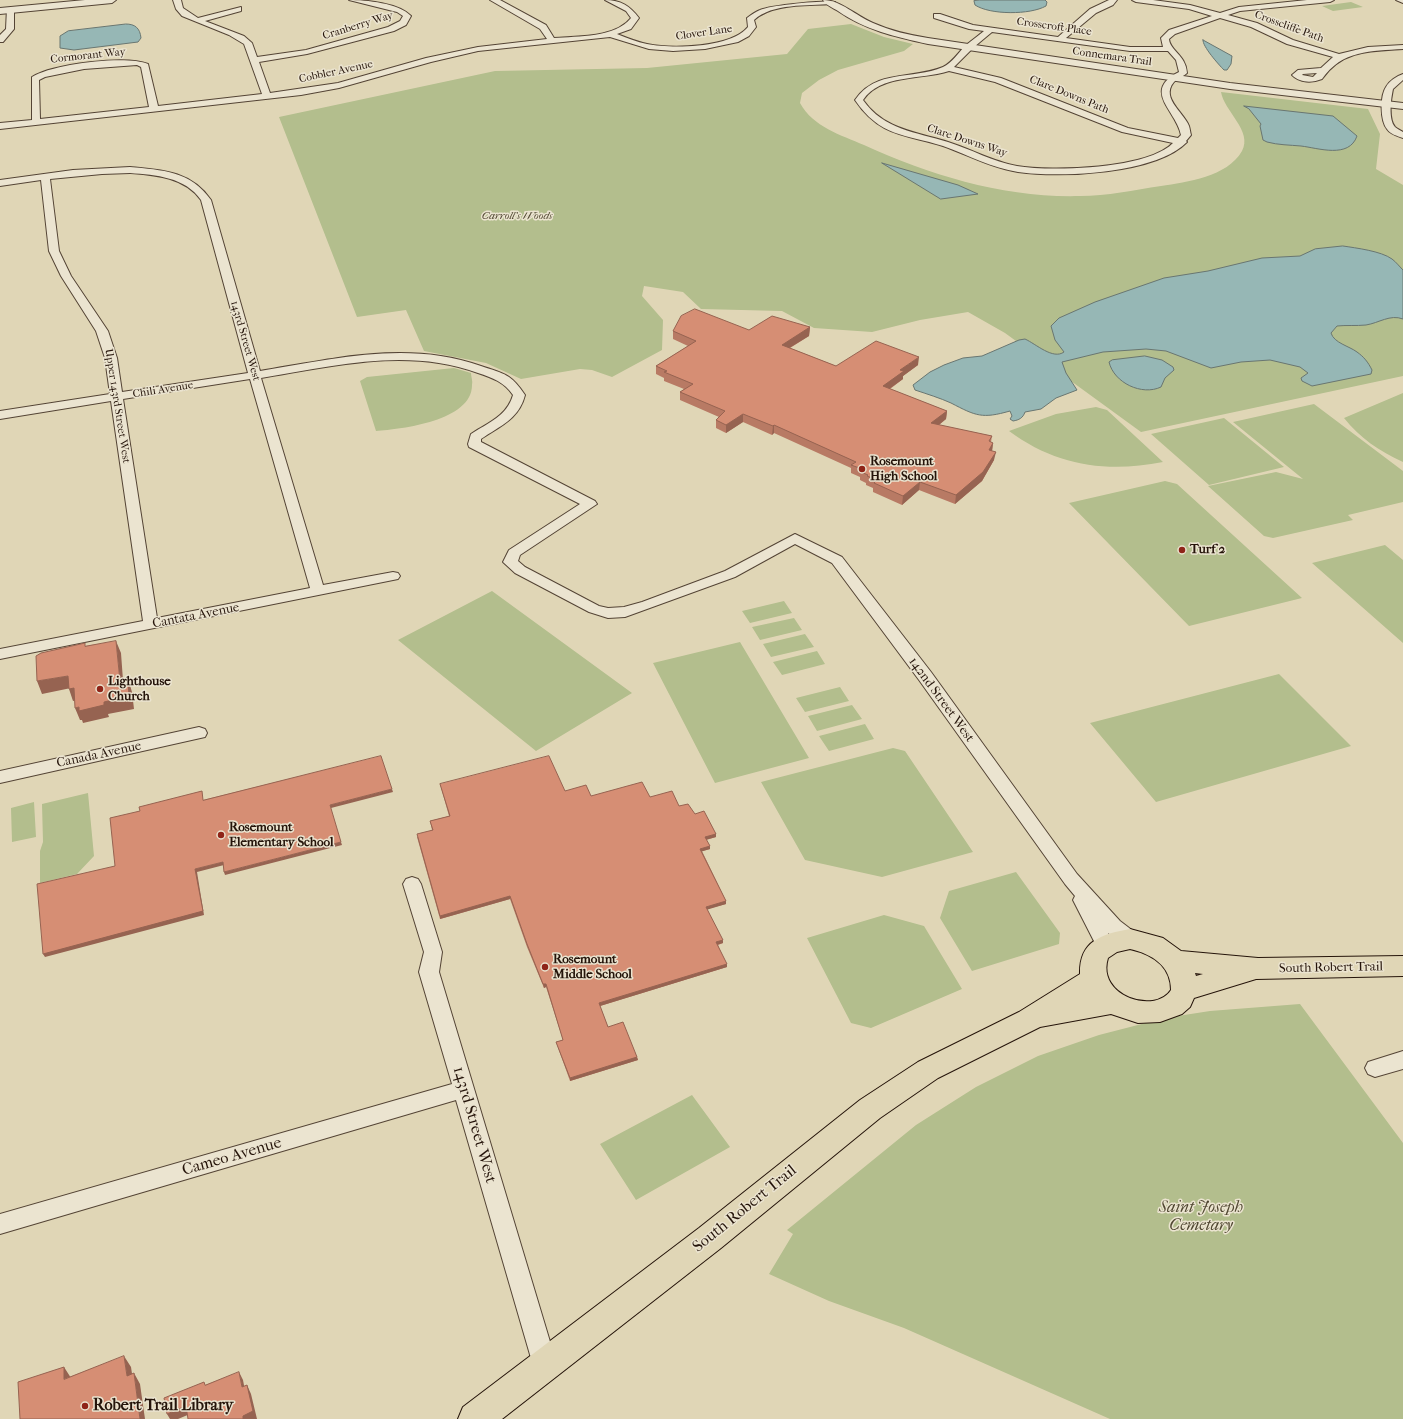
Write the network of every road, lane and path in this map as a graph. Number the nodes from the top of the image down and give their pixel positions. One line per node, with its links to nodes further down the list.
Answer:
1 (112, 0): 11 (street)
2 (177, 0): 15 (street)
3 (353, 0): 25 (street, Cranberry Way)
4 (494, 0): 20 (street)
5 (609, 0): 17 (street, Cobbler Avenue)
6 (1113, 0): 19 (street)
7 (1136, 0): 13 (street, Crosscliffe Path)
8 (1330, 0): 13 (street)
9 (829, 1): 17 (street, Clover Lane); 22 (street, Connemara Trail)
10 (238, 9): 15 (street)
11 (10, 10): 12 (street); 18 (street)
12 (0, 11)
13 (1219, 15): 23 (street); 24 (street, Crosscliffe Path)
14 (937, 16): 16 (street, Crosscroft Place)
15 (199, 20): 25 (street)
16 (992, 29): 19 (street, Crosscroft Place); 22 (street, Clare Downs Way)
17 (611, 34): 20 (street, Cobbler Avenue)
18 (1, 39)
19 (1060, 39): 23 (street, Crosscroft Place)
20 (552, 41): 30 (street, Cobbler Avenue)
21 (1403, 47): 24 (street)
22 (968, 48): 26 (street, Clare Downs Way); 27 (street, Connemara Trail)
23 (1170, 49): 27 (street); 27 (street)
24 (1340, 57): 28 (street)
25 (255, 60): 30 (street)
26 (948, 68): 39 (street, Clare Downs Path); 39 (street, Clare Downs Way)
27 (1172, 70): 31 (street, Connemara Trail); 39 (street)
28 (1322, 70)
29 (1403, 77): 31 (street)
30 (267, 96): 33 (street, Cobbler Avenue)
31 (1387, 104): 32 (street, Connemara Trail); 34 (street)
32 (1403, 106)
33 (154, 109): 35 (street, Cobbler Avenue); 35 (street, Cormorant Way)
34 (1388, 121): 36 (street); 38 (street)
35 (36, 122): 37 (street, Cobbler Avenue)
36 (1400, 122)
37 (0, 126)
38 (1403, 135)
39 (1182, 142)
40 (45, 177): 41 (street, 143rd Street West); 42 (street, 143rd Street West); 43 (street, Upper 143rd Street West)
41 (0, 183)
42 (254, 376): 43 (street, Chili Avenue); 45 (street, Chili Avenue); 47 (street, 143rd Street West)
43 (116, 398): 44 (street, Chili Avenue); 48 (street, Upper 143rd Street West)
44 (0, 415)
45 (796, 538): 52 (street, 142nd Street West)
46 (393, 576): 47 (street, Cantata Avenue)
47 (318, 592): 48 (street, Cantata Avenue)
48 (151, 625): 49 (street, Cantata Avenue)
49 (0, 654)
50 (199, 733): 51 (street, Canada Avenue)
51 (0, 777)
52 (1071, 878): 54 (street); 55 (street)
53 (412, 884): 65 (street, 143rd Street West)
54 (1130, 940): 55 (main road); 56 (main road)
55 (1106, 946): 59 (main road)
56 (1173, 961): 58 (main road); 60 (main road)
57 (1403, 966): 58 (main road, South Robert Trail)
58 (1258, 969): 60 (main road)
59 (1093, 979): 61 (main road); 62 (main road)
60 (1185, 990): 61 (main road)
61 (1114, 1002): 62 (main road)
62 (1029, 1020): 67 (main road, South Robert Trail)
63 (1403, 1060): 64 (street)
64 (1375, 1068)
65 (464, 1089): 66 (street, Cameo Avenue); 67 (street, 143rd Street West)
66 (0, 1224)
67 (546, 1365): 68 (main road, South Robert Trail)
68 (475, 1419)

